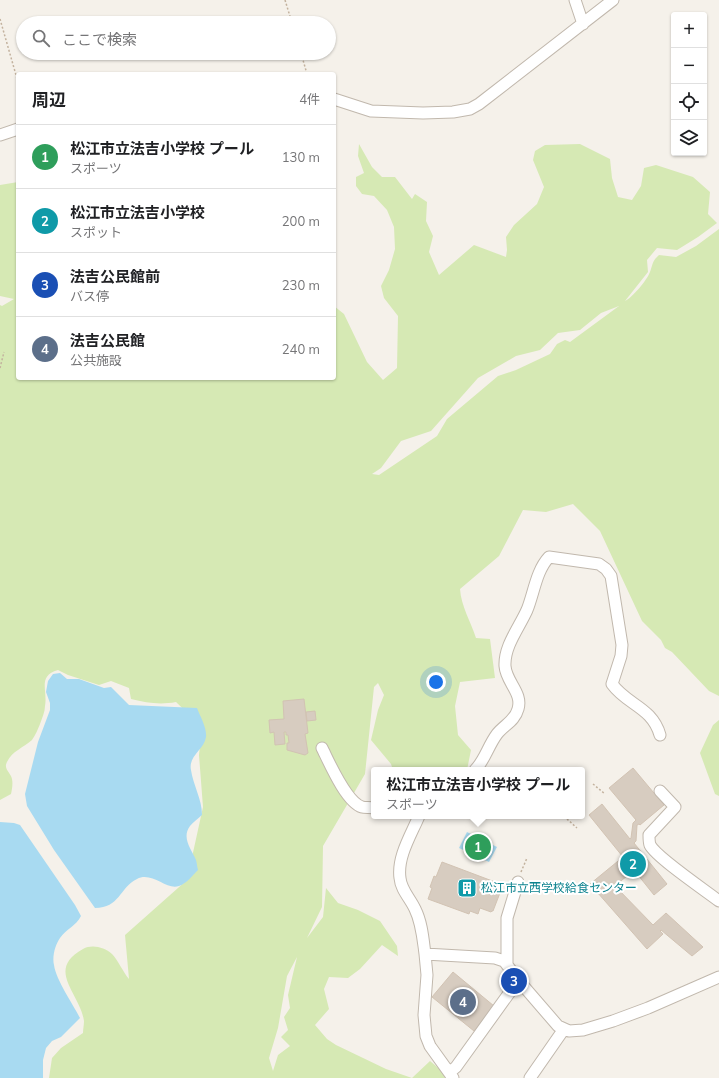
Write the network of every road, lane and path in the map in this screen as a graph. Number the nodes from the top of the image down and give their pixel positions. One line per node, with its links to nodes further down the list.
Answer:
1 (285, 0): 4 (path)
2 (575, 0): 6 (street)
3 (613, 0): 6 (street)
4 (290, 16)
5 (0, 19): 9 (path)
6 (583, 24): 10 (street)
7 (303, 60): 8 (path)
8 (306, 72)
9 (16, 75)
10 (336, 100)
11 (16, 130): 12 (street)
12 (0, 135)
13 (4, 352): 14 (path)
14 (0, 368)
15 (660, 735): 17 (street)
16 (322, 748): 21 (street)
17 (478, 767)
18 (593, 784): 20 (path)
19 (660, 791): 27 (street)
20 (605, 794)
21 (371, 808)
22 (418, 819): 28 (street)
23 (567, 819): 24 (path)
24 (578, 828)
25 (527, 858): 26 (path)
26 (518, 882): 29 (street)
27 (719, 901)
28 (425, 954): 29 (street); 33 (street)
29 (507, 965): 31 (street)
30 (719, 977): 32 (street)
31 (520, 982): 32 (street); 33 (street)
32 (564, 1029): 34 (street)
33 (451, 1075)
34 (530, 1078)

